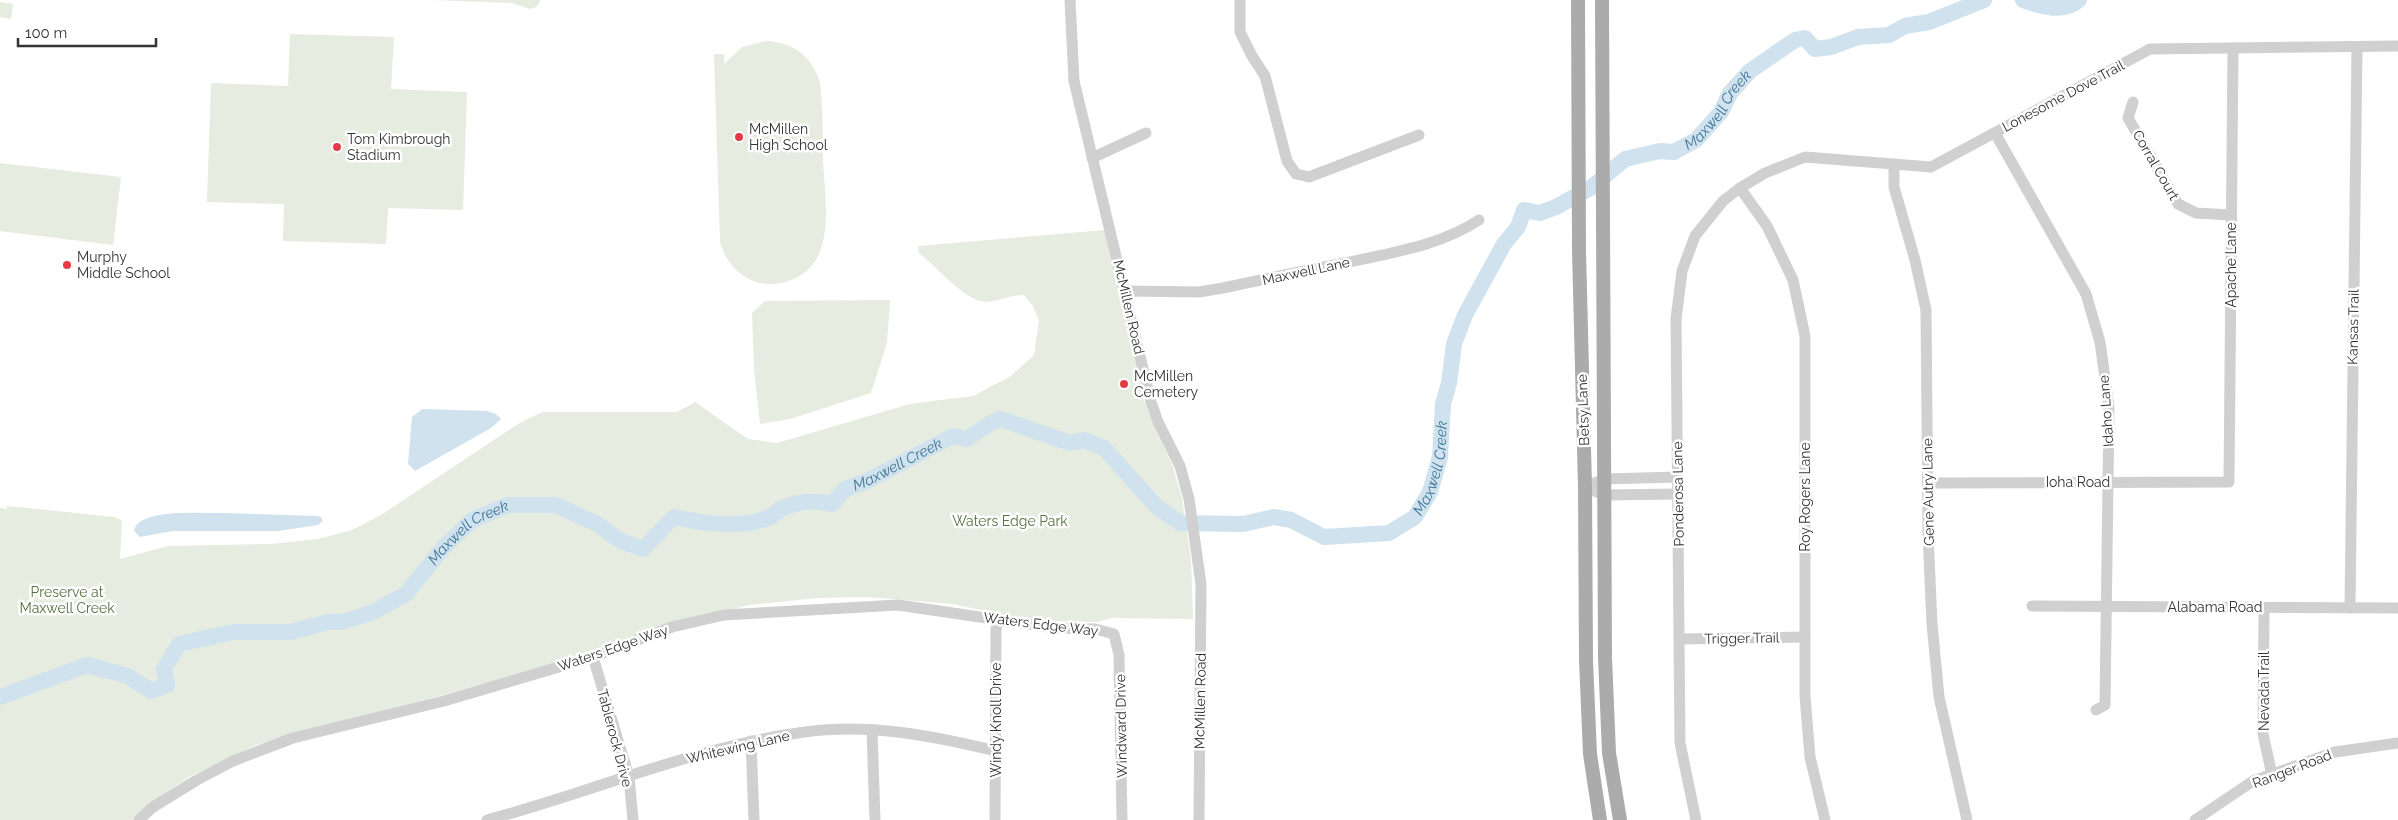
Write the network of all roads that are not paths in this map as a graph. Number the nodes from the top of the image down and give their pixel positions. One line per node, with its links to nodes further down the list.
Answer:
1 (1070, 0): 12 (street, McMillen Road)
2 (1240, 0): 11 (street)
3 (1578, 0): 23 (main road, Betsy Lane)
4 (1602, 0): 19 (main road, Betsy Lane)
5 (2398, 46): 6 (street, Lonesome Dove Trail)
6 (2357, 47): 7 (street, Lonesome Dove Trail); 29 (street, Kansas Trail)
7 (2233, 48): 10 (street, Lonesome Dove Trail); 15 (street, Apache Lane)
8 (2133, 102): 15 (street, Corral Court)
9 (1146, 132): 12 (street)
10 (1995, 133): 13 (street, Lonesome Dove Trail); 20 (street, Idaho Lane)
11 (1419, 135)
12 (1092, 158): 17 (street, McMillen Road)
13 (1894, 164): 14 (street, Lonesome Dove Trail); 22 (street, Gene Autry Lane)
14 (1740, 188): 18 (street, Ponderosa Lane); 33 (street, Roy Rogers Lane)
15 (2231, 215): 21 (street, Apache Lane)
16 (1480, 220): 17 (street, Maxwell Lane)
17 (1125, 291): 51 (street, McMillen Road)
18 (1678, 477): 19 (street); 24 (street, Ponderosa Lane)
19 (1604, 479): 23 (street); 25 (main road, Betsy Lane)
20 (2109, 482): 21 (street, Ioha Road); 22 (street, Ioha Road); 27 (street, Idaho Lane)
21 (2229, 482)
22 (1928, 483): 56 (street, Gene Autry Lane)
23 (1586, 487): 25 (street); 52 (main road, Betsy Lane)
24 (1678, 494): 25 (street); 34 (street, Ponderosa Lane)
25 (1604, 495): 53 (main road, Betsy Lane)
26 (2032, 606): 27 (street, Alabama Road)
27 (2106, 606): 28 (street, Alabama Road); 36 (street, Idaho Lane)
28 (2264, 608): 29 (street, Alabama Road); 41 (street, Nevada Trail)
29 (2350, 608): 30 (street, Alabama Road)
30 (2398, 608)
31 (998, 619): 32 (street, Waters Edge Way); 35 (street, Waters Edge Way); 40 (street, Windy Knoll Drive)
32 (1114, 634): 50 (street, Windward Drive)
33 (1805, 637): 34 (street, Trigger Trail); 55 (street, Roy Rogers Lane)
34 (1679, 640): 54 (street, Ponderosa Lane)
35 (593, 657): 42 (street, Tablerock Drive); 44 (street, Waters Edge Way)
36 (2096, 710)
37 (872, 730): 38 (street, Whitewing Lane); 40 (street, Whitewing Lane); 48 (street)
38 (751, 741): 42 (street, Whitewing Lane); 47 (street)
39 (2398, 743): 41 (street, Ranger Road)
40 (996, 751): 49 (street, Windy Knoll Drive)
41 (2272, 775): 57 (street, Ranger Road)
42 (629, 777): 43 (street, Whitewing Lane); 46 (street, Tablerock Drive)
43 (512, 817): 45 (street, Whitewing Lane)
44 (138, 820)
45 (487, 820)
46 (632, 820)
47 (754, 820)
48 (875, 820)
49 (995, 820)
50 (1122, 820)
51 (1199, 820)
52 (1600, 820)
53 (1620, 820)
54 (1696, 820)
55 (1825, 820)
56 (1967, 820)
57 (2195, 820)

